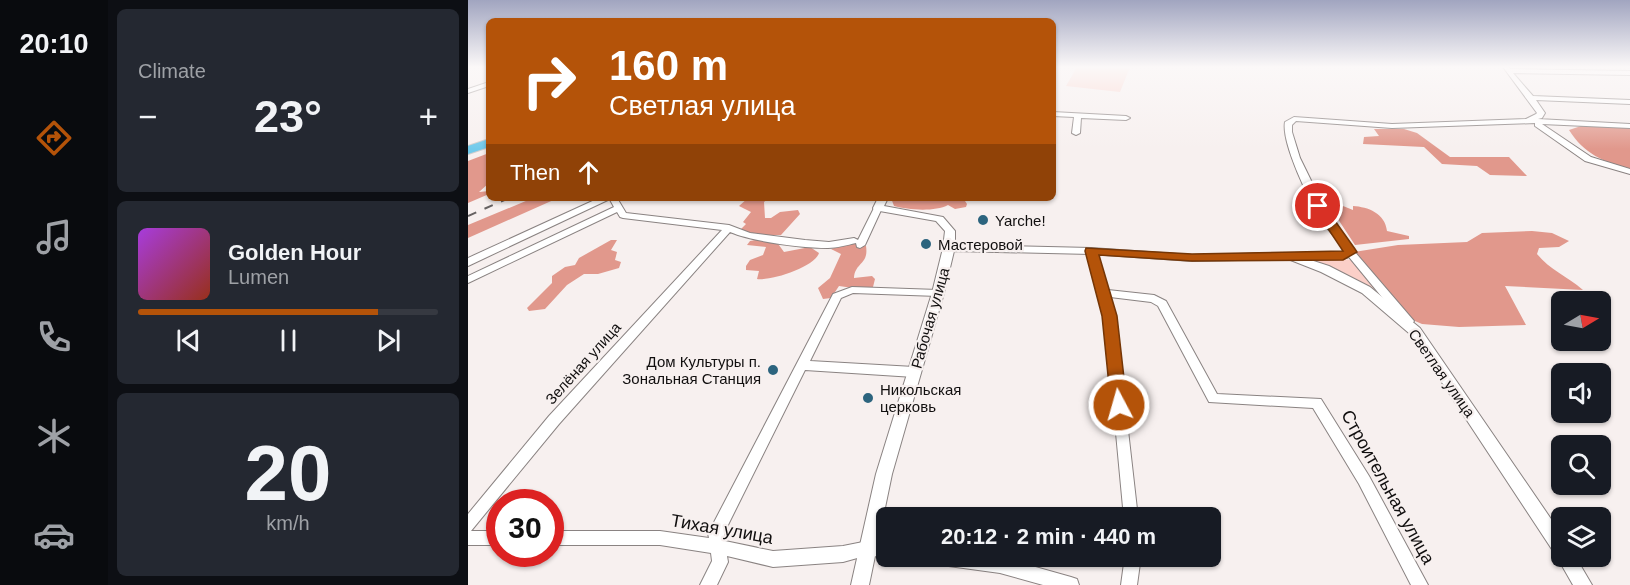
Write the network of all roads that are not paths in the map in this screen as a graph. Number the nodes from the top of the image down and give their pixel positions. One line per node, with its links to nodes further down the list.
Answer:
1 (1528, 94): 2 (street)
2 (1531, 98): 3 (street); 7 (street)
3 (1630, 102)
4 (1056, 114): 5 (street)
5 (1078, 116): 6 (street); 10 (street)
6 (1126, 118)
7 (1523, 121): 8 (street); 21 (street)
8 (1533, 121): 9 (street); 13 (street)
9 (1630, 126)
10 (1076, 133)
11 (486, 144): 12 (main road)
12 (468, 150)
13 (1630, 172)
14 (600, 201): 23 (street)
15 (614, 201): 17 (street)
16 (881, 203): 18 (street); 19 (street, Рабочая улица)
17 (618, 208): 18 (street); 24 (street)
18 (729, 228): 31 (street, Зелёная улица)
19 (949, 248): 20 (street, Светлая улица); 25 (street, Рабочая улица)
20 (1091, 251): 22 (street, Светлая улица); 26 (street)
21 (1350, 252): 22 (street); 27 (street)
22 (1289, 256): 27 (street, Светлая улица)
23 (468, 262)
24 (468, 280)
25 (938, 293): 28 (street); 29 (street, Рабочая улица)
26 (1103, 293): 30 (street); 46 (street, Строительная улица)
27 (1415, 331): 32 (street, Светлая улица)
28 (802, 365): 29 (street); 36 (street)
29 (914, 372): 37 (street, Рабочая улица)
30 (1130, 507)
31 (468, 525)
32 (1551, 535)
33 (468, 538): 34 (street)
34 (486, 538)
35 (564, 538): 36 (street, Тихая улица)
36 (718, 547): 37 (street, Тихая улица); 42 (street)
37 (868, 548): 38 (street, Тихая улица); 43 (street, Рабочая улица)
38 (876, 549)
39 (1007, 567): 44 (street)
40 (1131, 567): 45 (street)
41 (1572, 567): 47 (street)
42 (708, 585)
43 (860, 585)
44 (1071, 585)
45 (1129, 585)
46 (1420, 585)
47 (1583, 585)

